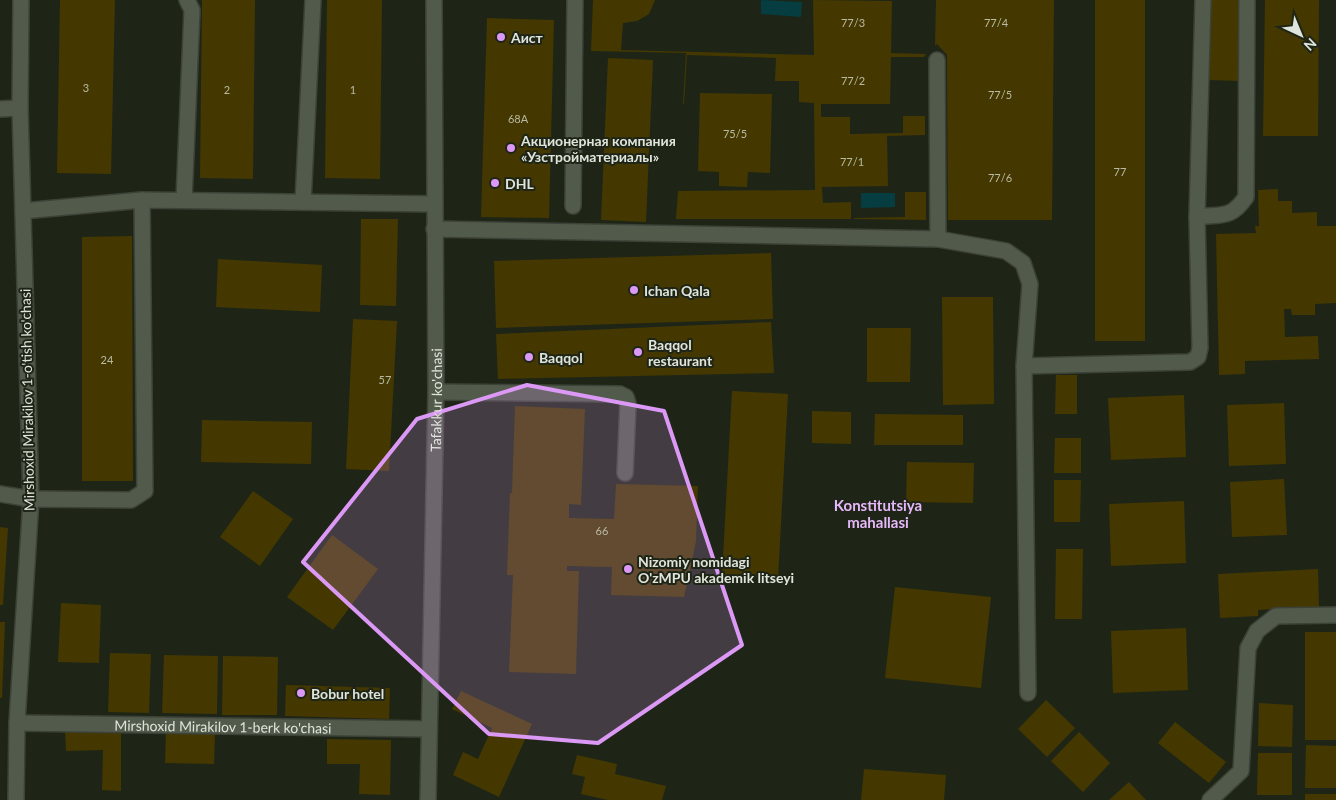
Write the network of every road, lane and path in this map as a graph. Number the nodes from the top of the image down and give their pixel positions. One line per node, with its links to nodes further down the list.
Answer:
1 (21, 0): 9 (street, Mirshoxid Mirakilov 1-o'tish ko'chasi)
2 (187, 0): 12 (street)
3 (313, 0): 13 (street)
4 (434, 0): 14 (street, Tafakkur ko'chasi)
5 (575, 0): 15 (street)
6 (1203, 0): 17 (street)
7 (1247, 0): 17 (street)
8 (937, 60): 19 (street)
9 (20, 108): 10 (street); 16 (street, Mirshoxid Mirakilov 1-o'tish ko'chasi)
10 (0, 109)
11 (142, 200): 12 (street); 16 (street); 24 (street)
12 (184, 200): 13 (street)
13 (303, 202): 14 (street)
14 (434, 204): 18 (street, Tafakkur ko'chasi)
15 (573, 206)
16 (23, 211): 24 (street, Mirshoxid Mirakilov 1-o'tish ko'chasi)
17 (1197, 216): 20 (street)
18 (434, 229): 19 (street); 21 (street, Tafakkur ko'chasi)
19 (938, 239): 20 (street)
20 (1024, 366): 26 (street)
21 (436, 392): 22 (street); 28 (street, Tafakkur ko'chasi)
22 (625, 473)
23 (0, 494): 24 (street)
24 (31, 499): 27 (street, Mirshoxid Mirakilov 1-o'tish ko'chasi)
25 (1336, 616): 31 (street)
26 (1028, 693)
27 (17, 722): 28 (street, Mirshoxid Mirakilov 1-berk ko'chasi); 29 (street, Mirshoxid Mirakilov 1-o'tish ko'chasi)
28 (429, 729): 30 (street, Tafakkur ko'chasi)
29 (16, 800)
30 (428, 800)
31 (1210, 800)

